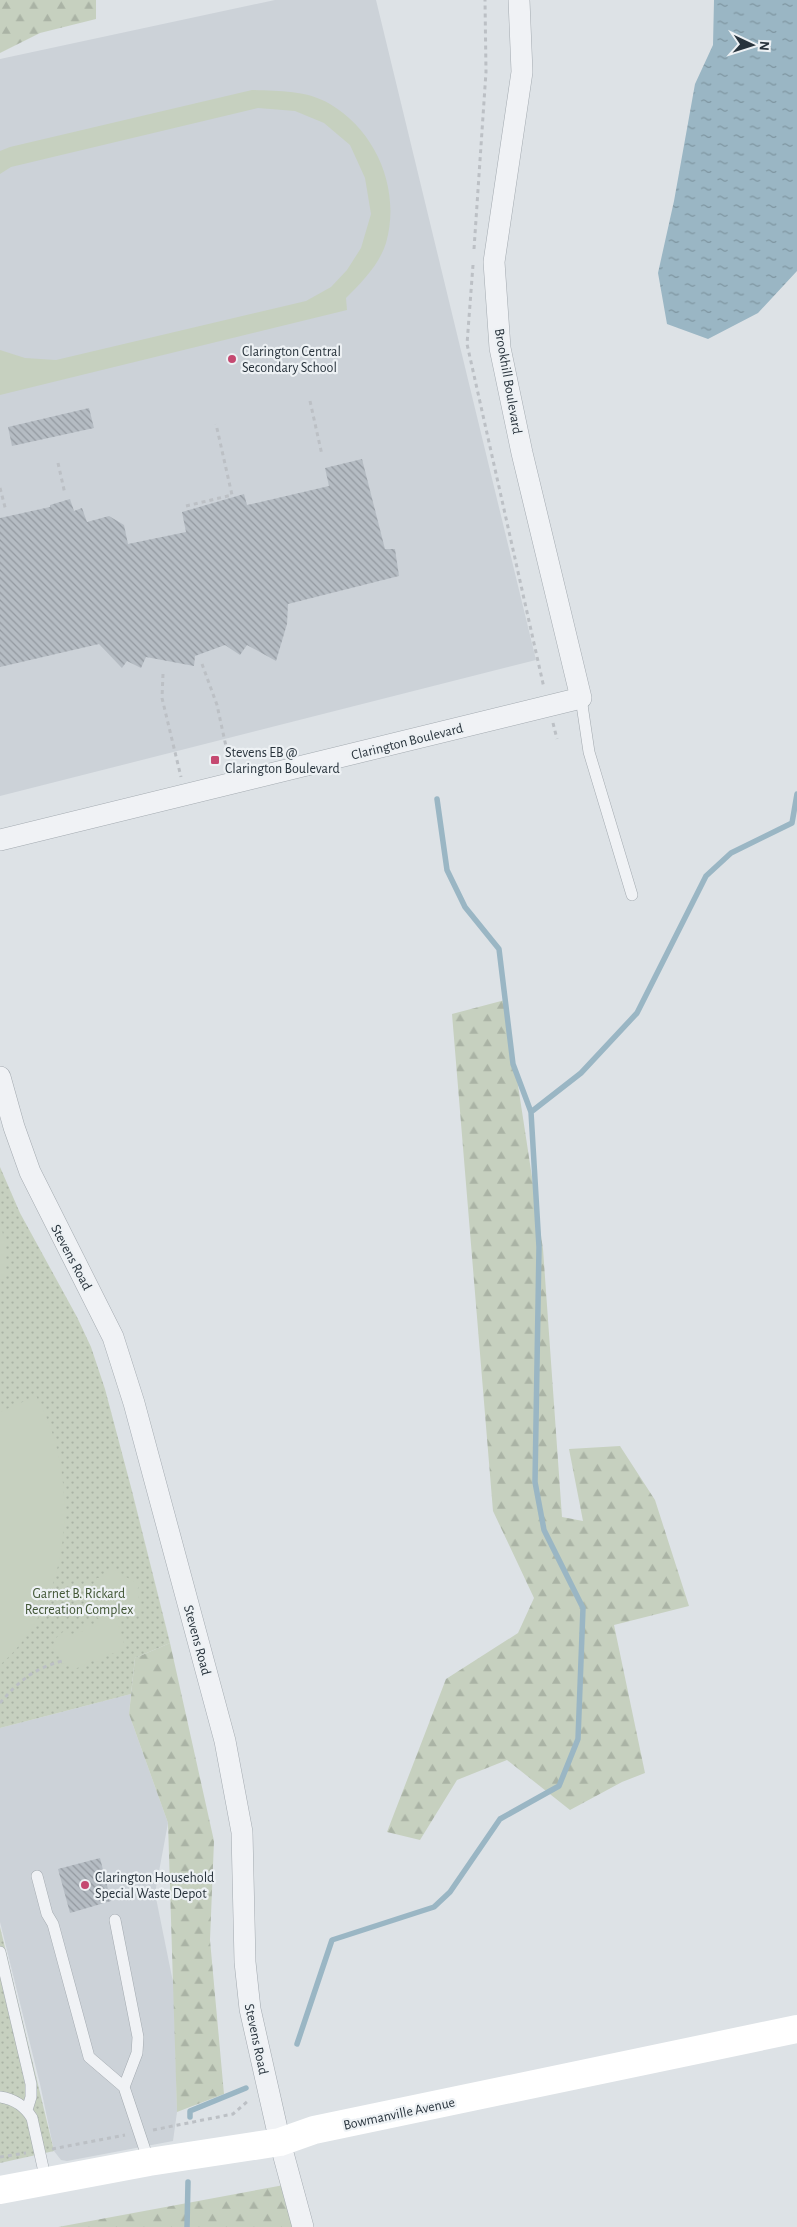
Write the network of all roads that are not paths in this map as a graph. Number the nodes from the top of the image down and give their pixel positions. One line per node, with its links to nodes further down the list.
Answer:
1 (518, 0): 2 (street, Brookhill Boulevard)
2 (581, 698): 3 (street, Clarington Boulevard); 4 (lane)
3 (0, 840)
4 (632, 895)
5 (0, 1077): 13 (street, Stevens Road)
6 (37, 1876): 10 (lane)
7 (115, 1920): 10 (lane)
8 (0, 1952): 12 (lane)
9 (797, 2029): 13 (main road, Bowmanville Avenue)
10 (124, 2087): 14 (lane)
11 (0, 2097): 12 (lane)
12 (27, 2110): 15 (lane)
13 (280, 2142): 14 (main road, Bowmanville Avenue); 17 (street, Stevens Road)
14 (149, 2162): 15 (main road, Bowmanville Avenue)
15 (46, 2181): 16 (main road, Bowmanville Avenue)
16 (0, 2190)
17 (303, 2227)

